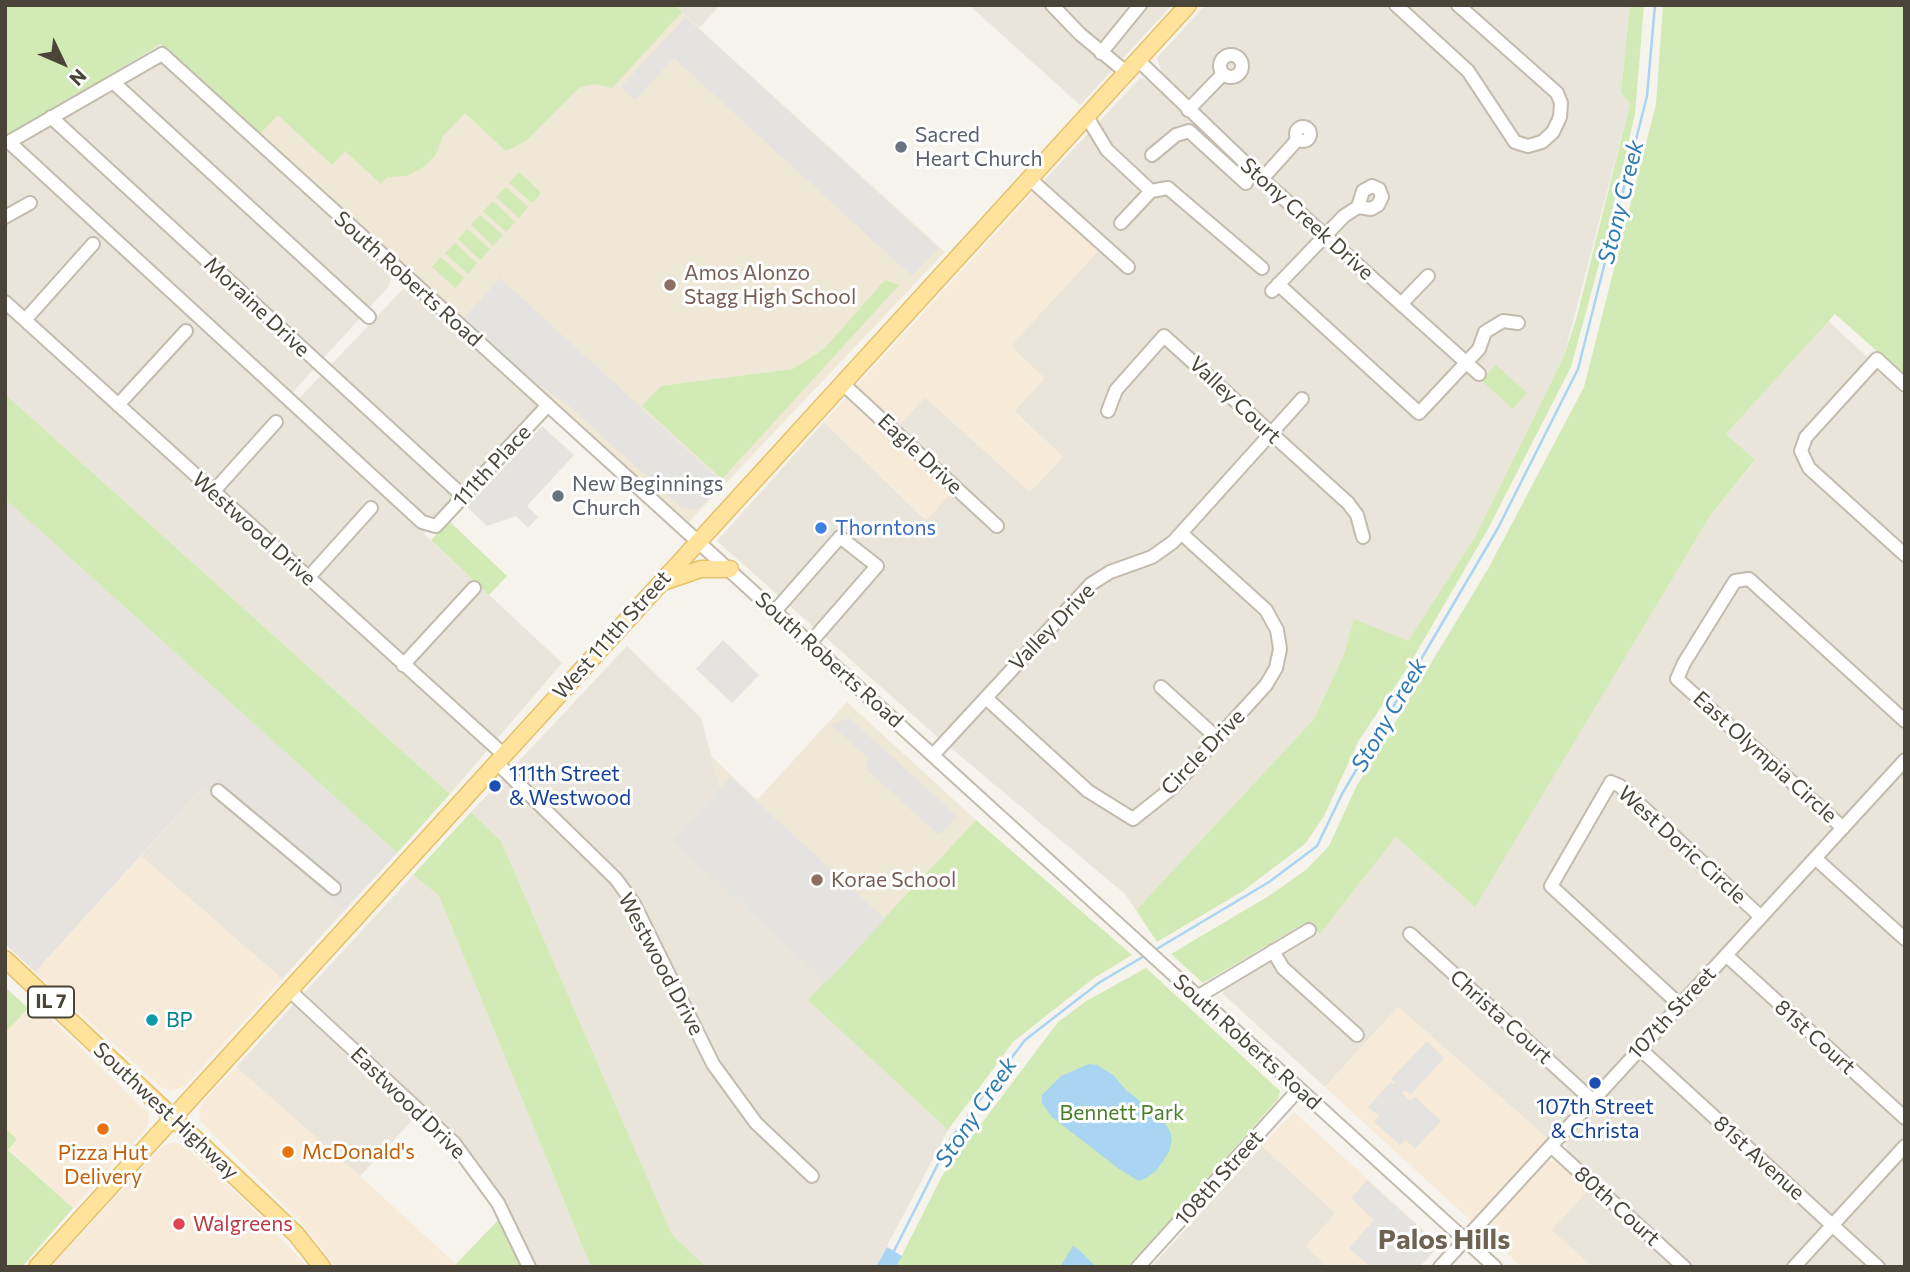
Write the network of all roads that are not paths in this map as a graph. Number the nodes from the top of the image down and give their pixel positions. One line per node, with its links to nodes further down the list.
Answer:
1 (1052, 5): 6 (street)
2 (1140, 5): 6 (street)
3 (1188, 5): 7 (main road, West 111th Street)
4 (1458, 5): 5 (street)
5 (1403, 7)
6 (1101, 53): 8 (street)
7 (1139, 61): 8 (main road, West 111th Street); 11 (street, Stony Creek Drive)
8 (1127, 73): 13 (main road, West 111th Street)
9 (1223, 74): 11 (street)
10 (113, 82): 12 (street); 33 (street); 43 (street, South Roberts Road)
11 (1188, 110): 15 (street, Stony Creek Drive)
12 (51, 117): 48 (street, Moraine Drive); 48 (street, 111th Place)
13 (1087, 117): 18 (main road, West 111th Street); 21 (street)
14 (1298, 139): 19 (street)
15 (1226, 146): 17 (street); 19 (street, Stony Creek Drive)
16 (1152, 155): 17 (street)
17 (1217, 156): 20 (street)
18 (1030, 179): 28 (street); 39 (main road, West 111th Street)
19 (1262, 179): 26 (street, Stony Creek Drive)
20 (1246, 183)
21 (1151, 191): 25 (street); 29 (street)
22 (30, 203): 24 (street)
23 (1358, 207): 26 (street)
24 (5, 217)
25 (1121, 223)
26 (1324, 233): 32 (street, Stony Creek Drive); 37 (street)
27 (93, 244): 34 (street)
28 (1128, 267)
29 (1262, 268)
30 (1428, 276): 32 (street)
31 (5, 302): 34 (street, Westwood Drive)
32 (1401, 304): 37 (street, Stony Creek Drive)
33 (369, 317)
34 (25, 320): 42 (street, Westwood Drive)
35 (1518, 323): 37 (street)
36 (186, 331): 42 (street)
37 (1466, 362): 38 (street, Stony Creek Drive)
38 (1479, 374)
39 (842, 383): 50 (street, Eagle Drive); 53 (main road, West 111th Street)
40 (1905, 385): 54 (street)
41 (1302, 399): 46 (street, Valley Drive)
42 (118, 405): 47 (street, Westwood Drive)
43 (547, 406): 48 (street, 111th Place); 53 (street, South Roberts Road)
44 (1108, 411): 46 (street, Valley Court)
45 (276, 422): 47 (street)
46 (1271, 434): 51 (street, Valley Drive); 52 (street, Valley Court)
47 (213, 492): 56 (street, Westwood Drive)
48 (464, 497)
49 (371, 508): 56 (street)
50 (997, 526)
51 (1181, 533): 63 (street, Valley Drive); 65 (street, Circle Drive)
52 (1363, 537)
53 (698, 540): 55 (street, South Roberts Road); 57 (main road, West 111th Street)
54 (1905, 555)
55 (730, 569): 57 (main road); 59 (street, South Roberts Road)
56 (307, 578): 61 (street, Westwood Drive)
57 (658, 584): 67 (main road, West 111th Street)
58 (474, 588): 61 (street)
59 (775, 611): 60 (street, South Roberts Road); 60 (street)
60 (810, 643): 66 (street, South Roberts Road)
61 (403, 665): 67 (street, Westwood Drive)
62 (1161, 687): 65 (street)
63 (986, 698): 65 (street, Circle Drive); 66 (street, Valley Drive)
64 (1905, 721): 70 (street, East Olympia Circle)
65 (1217, 738)
66 (933, 755): 81 (street, South Roberts Road)
67 (500, 758): 80 (main road, West 111th Street); 91 (street, Westwood Drive)
68 (1904, 763): 70 (street, 107th Street)
69 (218, 791): 72 (street)
70 (1843, 828): 71 (street, 107th Street)
71 (1815, 858): 73 (street, 107th Street); 76 (street)
72 (334, 888)
73 (1761, 917): 78 (street, 107th Street); 82 (street, West Doric Circle)
74 (1309, 930): 77 (street)
75 (1410, 934): 86 (street, Christa Court)
76 (1905, 939)
77 (1273, 951): 81 (street); 83 (street)
78 (1726, 955): 82 (street, 107th Street); 88 (street, 81st Court)
79 (5, 959): 87 (main road, Southwest Highway / IL 7)
80 (289, 990): 87 (main road, West 111th Street); 96 (street, Eastwood Drive)
81 (1197, 996): 85 (street, South Roberts Road)
82 (1680, 1005): 84 (street, 107th Street)
83 (1357, 1035)
84 (1640, 1049): 86 (street, 107th Street); 92 (street, 81st Avenue)
85 (1299, 1089): 93 (street, South Roberts Road); 97 (street, 108th Street)
86 (1592, 1100): 89 (street, 107th Street)
87 (173, 1117): 94 (main road, West 111th Street); 95 (main road, Southwest Highway / IL 7)
88 (1905, 1118)
89 (1551, 1146): 93 (street, 107th Street); 100 (street, 80th Court)
90 (1905, 1146): 92 (street)
91 (812, 1176)
92 (1833, 1225): 101 (street); 102 (street, 81st Avenue)
93 (1465, 1239): 98 (street, 107th Street); 99 (street, South Roberts Road)
94 (37, 1267)
95 (322, 1267)
96 (529, 1267)
97 (1138, 1267)
98 (1440, 1267)
99 (1495, 1267)
100 (1684, 1267)
101 (1794, 1267)
102 (1878, 1267)

